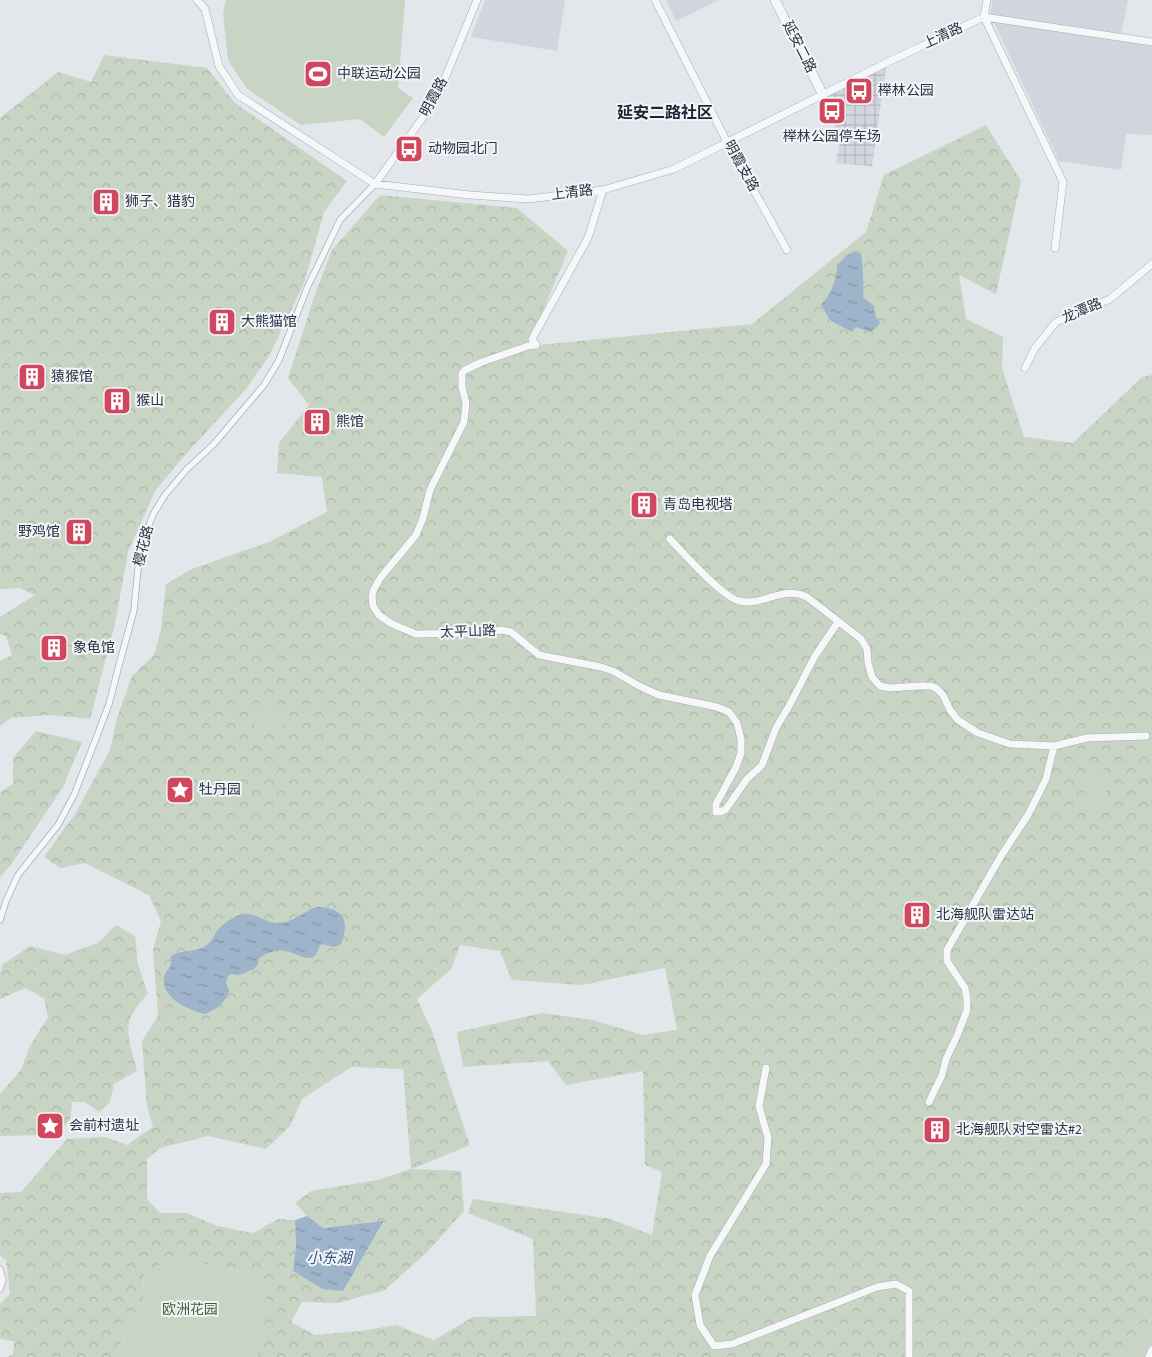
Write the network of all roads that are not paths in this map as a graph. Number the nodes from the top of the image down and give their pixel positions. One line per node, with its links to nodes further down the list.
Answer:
1 (197, 0): 10 (street, 上清路)
2 (477, 0): 10 (street, 明霞路)
3 (656, 0): 9 (street, 明霞支路)
4 (775, 0): 8 (street, 延安二路)
5 (987, 0): 6 (street)
6 (984, 17): 7 (street); 8 (street, 上清路); 12 (street)
7 (1152, 42)
8 (823, 95): 9 (street, 上清路)
9 (727, 142): 11 (street, 上清路); 13 (street, 明霞支路)
10 (375, 184): 11 (street, 上清路); 20 (street, 樱花路)
11 (603, 190): 17 (street, 太平山路)
12 (1055, 248)
13 (787, 250)
14 (1152, 264): 15 (street, 龙潭路)
15 (1025, 368)
16 (670, 540): 17 (street)
17 (838, 622): 19 (street)
18 (1146, 736): 19 (street)
19 (1054, 746): 22 (street)
20 (0, 920)
21 (766, 1068): 26 (street)
22 (929, 1102)
23 (0, 1269): 24 (street)
24 (0, 1289)
25 (1152, 1350): 27 (street)
26 (908, 1357)
27 (1149, 1357)

